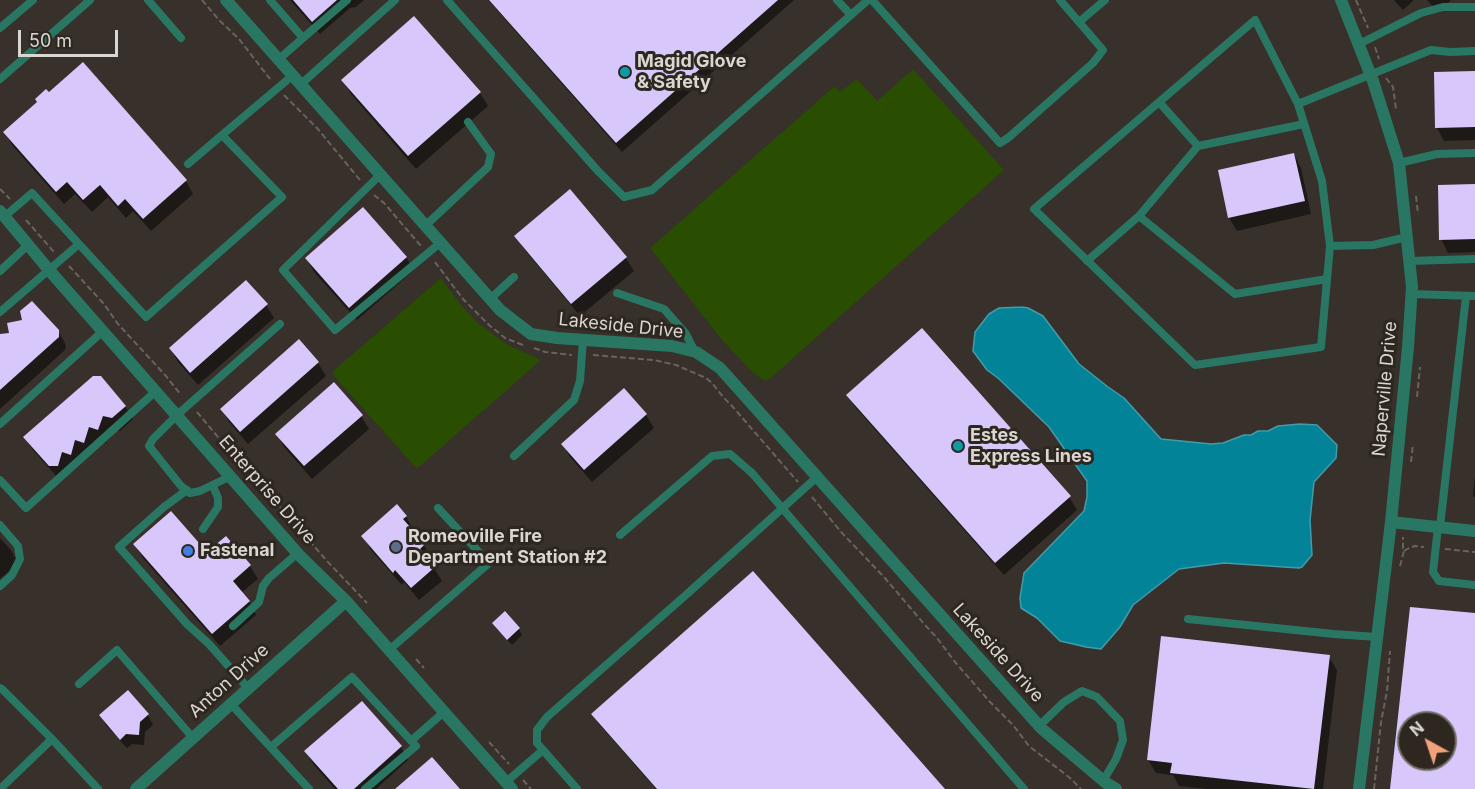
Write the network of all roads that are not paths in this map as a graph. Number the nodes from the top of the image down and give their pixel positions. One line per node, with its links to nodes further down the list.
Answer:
1 (33, 0): 17 (lane)
2 (90, 0): 24 (lane)
3 (148, 0): 18 (lane)
4 (226, 0): 22 (street, Lakeside Drive)
5 (270, 0): 19 (lane)
6 (347, 0): 19 (lane)
7 (395, 0): 25 (lane)
8 (447, 0): 15 (lane)
9 (837, 0): 15 (lane)
10 (870, 0): 15 (lane); 16 (lane)
11 (1060, 0): 16 (lane)
12 (1105, 0): 16 (lane)
13 (1341, 0): 20 (street, Naperville Drive)
14 (1475, 7): 20 (lane)
15 (851, 15)
16 (1079, 22)
17 (0, 28)
18 (181, 38)
19 (303, 38): 22 (lane)
20 (1359, 44): 23 (street, Naperville Drive)
21 (1475, 51): 23 (lane)
22 (278, 60): 25 (street, Lakeside Drive)
23 (1371, 75): 27 (lane); 33 (street, Naperville Drive)
24 (0, 79)
25 (296, 80): 30 (lane); 35 (street, Lakeside Drive)
26 (1159, 102): 27 (lane); 31 (lane); 45 (lane)
27 (1298, 104): 29 (lane)
28 (468, 122): 38 (lane)
29 (1304, 124): 31 (lane); 43 (lane)
30 (222, 135): 34 (lane); 41 (lane)
31 (1198, 146): 37 (lane)
32 (1475, 153): 33 (lane)
33 (1399, 163): 39 (street, Naperville Drive)
34 (188, 164)
35 (380, 175): 38 (street, Lakeside Drive); 40 (lane)
36 (2, 213): 41 (lane); 42 (street, Enterprise Drive)
37 (1139, 216): 45 (lane); 50 (lane)
38 (425, 226): 40 (street, Lakeside Drive)
39 (1407, 237): 43 (lane); 46 (street, Naperville Drive)
40 (440, 243): 54 (street, Lakeside Drive)
41 (80, 244): 47 (lane)
42 (28, 245): 47 (street, Enterprise Drive); 48 (lane)
43 (1330, 246): 50 (lane)
44 (1475, 258): 46 (lane)
45 (1087, 261): 50 (lane)
46 (1409, 261): 52 (street, Naperville Drive)
47 (49, 270): 55 (lane); 57 (street, Enterprise Drive)
48 (0, 271)
49 (514, 277): 54 (lane)
50 (1327, 279)
51 (617, 293): 59 (lane)
52 (1411, 294): 53 (lane); 71 (street, Naperville Drive)
53 (1471, 296): 73 (lane)
54 (490, 299): 58 (street, Lakeside Drive)
55 (0, 312)
56 (280, 324): 61 (lane)
57 (103, 331): 60 (street, Enterprise Drive); 62 (lane)
58 (583, 340): 59 (street, Lakeside Drive); 63 (lane)
59 (695, 352): 65 (street, Lakeside Drive)
60 (156, 391): 61 (street, Enterprise Drive); 66 (lane)
61 (177, 415): 64 (street, Enterprise Drive); 68 (lane)
62 (0, 424)
63 (514, 456)
64 (231, 476): 67 (lane); 77 (street, Enterprise Drive)
65 (817, 477): 70 (lane); 90 (street, Lakeside Drive)
66 (0, 480)
67 (213, 486): 68 (lane); 74 (lane)
68 (184, 488): 87 (lane)
69 (438, 508): 84 (lane)
70 (783, 508): 76 (lane); 95 (lane); 104 (lane)
71 (1390, 522): 73 (street); 83 (street, Naperville Drive)
72 (0, 525): 79 (lane)
73 (1439, 527): 75 (street); 78 (lane)
74 (202, 529)
75 (1475, 531)
76 (620, 536)
77 (298, 553): 80 (street, Enterprise Drive); 82 (lane)
78 (1475, 585)
79 (0, 586)
80 (346, 601): 84 (street, Enterprise Drive); 87 (street, Anton Drive)
81 (1188, 619): 83 (lane)
82 (233, 626)
83 (1377, 637): 106 (street, Naperville Drive)
84 (394, 646): 89 (street, Enterprise Drive)
85 (79, 684): 91 (lane)
86 (0, 688): 92 (lane)
87 (248, 688): 88 (street, Anton Drive)
88 (231, 704): 91 (street, Anton Drive); 94 (lane)
89 (444, 712): 93 (lane); 97 (street, Enterprise Drive)
90 (1039, 726): 96 (street, Lakeside Drive); 96 (lane)
91 (193, 738): 100 (street, Anton Drive)
92 (52, 739): 98 (lane); 99 (lane)
93 (412, 740): 94 (lane); 102 (lane)
94 (271, 747): 101 (lane)
95 (543, 750): 97 (lane); 103 (lane)
96 (1103, 781): 105 (street, Lakeside Drive)
97 (509, 786)
98 (0, 789)
99 (98, 789)
100 (136, 789)
101 (309, 789)
102 (365, 789)
103 (577, 789)
104 (1024, 789)
105 (1116, 789)
106 (1359, 789)

